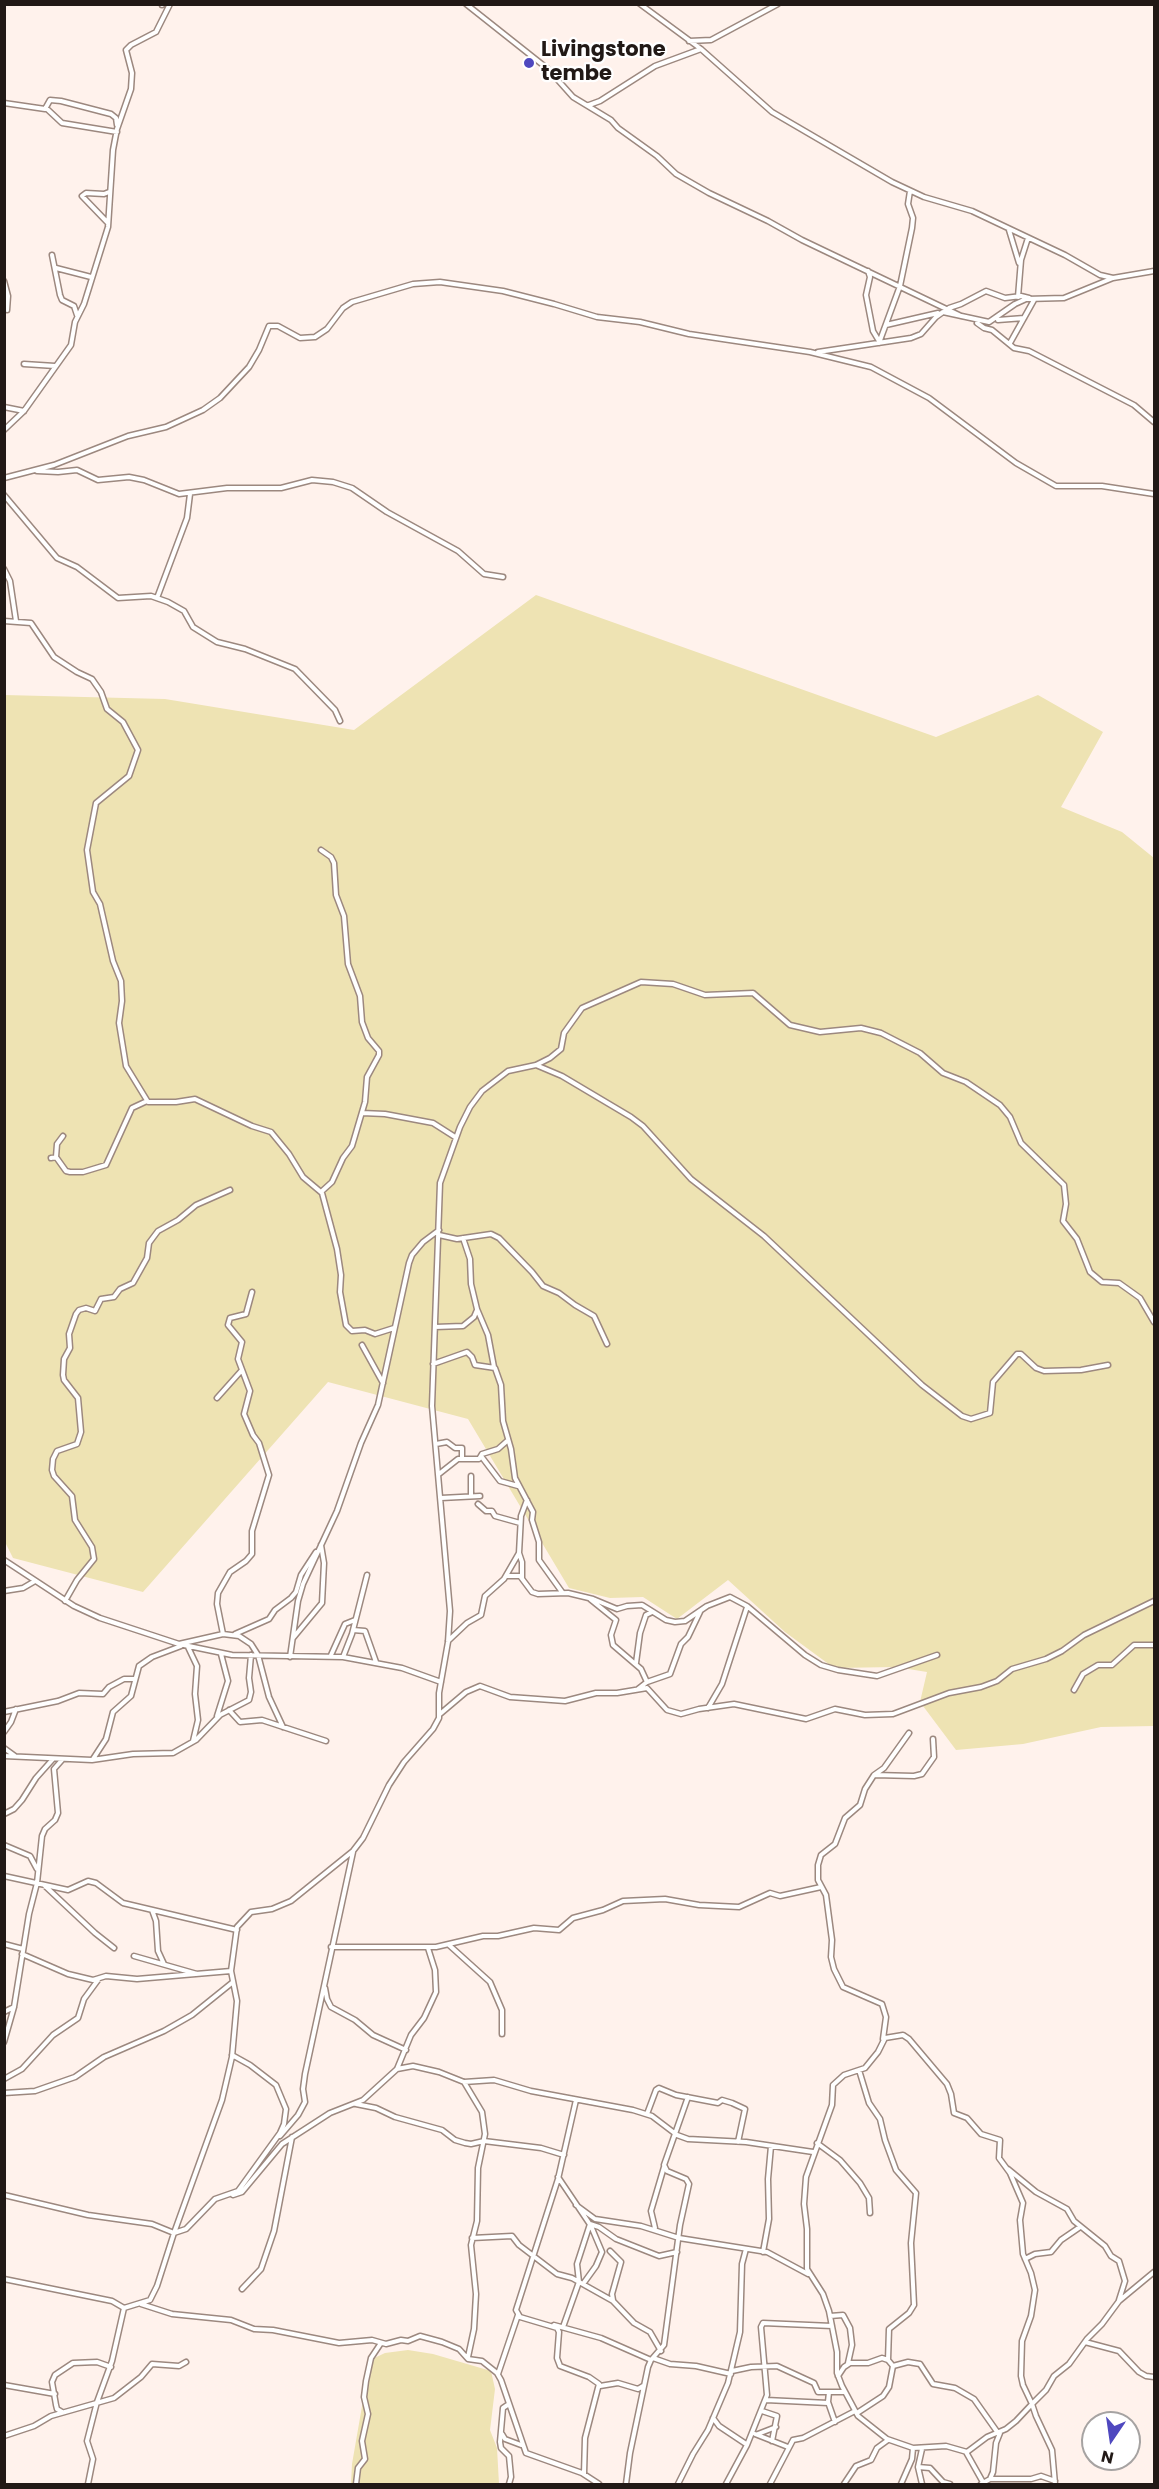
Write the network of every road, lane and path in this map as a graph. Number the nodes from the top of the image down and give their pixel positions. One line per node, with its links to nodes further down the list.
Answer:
1 (170, 4): 7 (street)
2 (466, 4): 8 (street)
3 (640, 4): 9 (street)
4 (778, 4): 9 (street)
5 (162, 5): 7 (street)
6 (478, 5): 8 (street)
7 (166, 13): 14 (street)
8 (480, 15): 12 (street)
9 (689, 41): 10 (street)
10 (701, 49): 12 (street); 16 (street)
11 (4, 102): 13 (street)
12 (588, 105): 23 (street)
13 (46, 108): 14 (street); 14 (street)
14 (117, 131): 15 (street)
15 (110, 191): 17 (street); 17 (street)
16 (910, 191): 18 (street); 28 (street)
17 (109, 223): 25 (street)
18 (1009, 229): 19 (street); 22 (street)
19 (1028, 238): 22 (street); 26 (street)
20 (52, 255): 21 (street)
21 (56, 268): 25 (street); 34 (street)
22 (1020, 269): 29 (street)
23 (867, 271): 28 (street); 40 (street)
24 (1155, 271): 26 (street)
25 (91, 277): 34 (street)
26 (1113, 278): 30 (street)
27 (4, 281): 32 (street)
28 (900, 286): 31 (street); 39 (street)
29 (1018, 297): 30 (street); 31 (street)
30 (1034, 299): 36 (street); 38 (street)
31 (946, 308): 35 (street)
32 (7, 310)
33 (942, 312): 35 (street); 39 (street); 40 (street)
34 (77, 315): 44 (street)
35 (961, 315): 37 (street)
36 (1024, 318): 38 (street); 41 (street)
37 (975, 321): 38 (street); 41 (street)
38 (994, 321)
39 (886, 325): 40 (street)
40 (879, 342): 42 (street)
41 (1010, 344): 47 (street)
42 (810, 352): 49 (street); 52 (street)
43 (24, 364): 44 (street)
44 (56, 367): 46 (street)
45 (4, 406): 46 (street)
46 (24, 411): 48 (street)
47 (1155, 422)
48 (4, 430)
49 (34, 470): 50 (street); 51 (street)
50 (4, 478)
51 (190, 494): 55 (street); 56 (street)
52 (1155, 494)
53 (4, 495): 56 (street)
54 (4, 569): 58 (street)
55 (503, 577)
56 (157, 598): 59 (street)
57 (4, 621): 58 (street)
58 (16, 621): 62 (street)
59 (340, 721)
60 (321, 850): 63 (street)
61 (536, 1065): 65 (street); 72 (street); 78 (street)
62 (147, 1101): 64 (street); 67 (street)
63 (362, 1113): 65 (street); 67 (street)
64 (63, 1136)
65 (456, 1137): 68 (street)
66 (230, 1191): 107 (street)
67 (321, 1192): 74 (street)
68 (439, 1233): 69 (street); 73 (street); 74 (street)
69 (463, 1238): 71 (street); 75 (street)
70 (252, 1292): 80 (street)
71 (477, 1309): 73 (street); 79 (street)
72 (1155, 1322)
73 (435, 1327): 77 (street)
74 (394, 1328): 81 (street)
75 (607, 1344)
76 (362, 1345): 81 (street)
77 (433, 1364): 79 (street); 84 (street)
78 (1108, 1365)
79 (494, 1367): 83 (street)
80 (242, 1370): 82 (street); 114 (street)
81 (383, 1383): 96 (street)
82 (217, 1398)
83 (508, 1441): 85 (street); 89 (street)
84 (436, 1444): 86 (street); 87 (street)
85 (481, 1456): 86 (street); 89 (street)
86 (462, 1459): 87 (street)
87 (439, 1474): 92 (street)
88 (471, 1476): 90 (street)
89 (519, 1486): 93 (street)
90 (471, 1496): 91 (street); 92 (street)
91 (480, 1496)
92 (441, 1498): 117 (street)
93 (527, 1499): 95 (street); 105 (street)
94 (478, 1504): 95 (street)
95 (521, 1524): 98 (street)
96 (323, 1539): 97 (street); 115 (street)
97 (321, 1544): 116 (street); 116 (street)
98 (519, 1553): 101 (street); 102 (street)
99 (4, 1560): 103 (street)
100 (367, 1575): 112 (street)
101 (506, 1576): 102 (street); 117 (street)
102 (522, 1579): 105 (street)
103 (34, 1581): 104 (street); 107 (street)
104 (4, 1591)
105 (562, 1592): 106 (street)
106 (586, 1597): 110 (street); 128 (street)
107 (65, 1601): 119 (street)
108 (1155, 1601): 135 (street)
109 (747, 1606): 111 (street); 124 (street); 135 (street)
110 (652, 1612): 111 (street); 128 (street)
111 (700, 1612): 131 (street)
112 (355, 1620): 113 (street); 123 (street)
113 (353, 1630): 126 (street); 127 (street)
114 (223, 1634): 115 (street); 119 (street)
115 (234, 1635): 122 (street)
116 (292, 1638): 125 (street)
117 (447, 1642): 130 (street)
118 (1155, 1645): 133 (street)
119 (183, 1646): 120 (street); 129 (street); 145 (street)
120 (221, 1654): 121 (street); 139 (street)
121 (251, 1655): 122 (street); 136 (street)
122 (258, 1655): 125 (street); 140 (street)
123 (331, 1655): 125 (street); 126 (street)
124 (937, 1655)
125 (290, 1657)
126 (343, 1657): 127 (street)
127 (376, 1662): 130 (street)
128 (636, 1663): 131 (street)
129 (134, 1679): 134 (street); 151 (street)
130 (441, 1682): 138 (street)
131 (647, 1682): 132 (street)
132 (637, 1689): 135 (street); 138 (street)
133 (1074, 1689)
134 (16, 1708): 137 (street); 141 (street)
135 (707, 1709)
136 (229, 1710): 139 (street); 140 (street)
137 (4, 1712)
138 (439, 1714): 155 (street)
139 (217, 1717): 145 (street)
140 (283, 1727): 144 (street)
141 (4, 1732)
142 (909, 1733): 152 (street)
143 (933, 1739): 152 (street)
144 (326, 1741)
145 (193, 1742): 151 (street)
146 (4, 1748): 148 (street)
147 (4, 1756): 148 (street)
148 (16, 1756): 149 (street)
149 (53, 1758): 150 (street); 153 (street)
150 (65, 1758): 151 (street); 156 (street)
151 (93, 1760)
152 (874, 1775): 160 (street)
153 (4, 1814)
154 (4, 1845): 156 (street)
155 (353, 1851): 162 (street); 165 (street)
156 (38, 1870): 158 (street)
157 (4, 1876): 158 (street)
158 (37, 1883): 159 (street); 168 (street)
159 (43, 1885): 161 (street); 166 (street)
160 (821, 1887): 164 (street); 179 (street)
161 (152, 1910): 162 (street); 170 (street)
162 (237, 1929): 171 (street)
163 (4, 1944): 168 (street)
164 (449, 1945): 167 (street); 178 (street)
165 (331, 1947): 167 (street); 175 (street)
166 (114, 1948)
167 (428, 1948): 181 (street)
168 (22, 1952): 173 (street); 176 (street)
169 (134, 1956): 170 (street)
170 (165, 1965): 172 (street)
171 (231, 1971): 172 (street); 174 (street)
172 (200, 1975): 173 (street)
173 (98, 1980): 185 (street)
174 (234, 1982): 182 (street); 187 (street)
175 (325, 1985): 181 (street); 198 (street)
176 (14, 2007): 177 (street); 180 (street)
177 (4, 2013)
178 (502, 2034)
179 (882, 2041): 184 (street); 201 (street)
180 (4, 2042)
181 (406, 2050): 183 (street)
182 (232, 2055): 198 (street); 211 (street)
183 (397, 2069): 186 (street); 190 (street)
184 (859, 2070): 196 (street); 239 (street)
185 (4, 2079)
186 (464, 2082): 189 (street); 194 (street)
187 (4, 2093)
188 (688, 2097): 191 (street); 192 (street); 195 (street)
189 (576, 2100): 191 (street); 200 (street)
190 (355, 2104): 193 (street); 194 (street)
191 (647, 2114): 192 (street)
192 (674, 2133): 195 (street); 202 (street)
193 (292, 2136): 205 (street); 224 (street)
194 (484, 2141): 200 (street); 212 (street)
195 (738, 2142): 197 (street)
196 (817, 2143): 199 (street); 207 (street)
197 (771, 2146): 199 (street); 217 (street)
198 (268, 2150): 205 (street)
199 (813, 2152): 221 (street)
200 (564, 2155): 203 (street)
201 (1005, 2167): 209 (street); 219 (street)
202 (664, 2168): 210 (street); 213 (street)
203 (558, 2177): 206 (street); 218 (street)
204 (4, 2195): 211 (street)
205 (223, 2196): 211 (street)
206 (576, 2205): 208 (street); 210 (street)
207 (870, 2213)
208 (590, 2224): 216 (street); 223 (street); 223 (street)
209 (1080, 2227): 219 (street); 226 (street)
210 (655, 2229): 213 (street)
211 (174, 2233): 227 (street)
212 (472, 2238): 218 (street); 237 (street)
213 (679, 2238): 214 (street); 216 (street)
214 (746, 2249): 217 (street); 245 (street)
215 (610, 2251): 225 (street)
216 (677, 2252): 236 (street)
217 (763, 2252): 221 (street)
218 (532, 2256): 223 (street); 229 (street)
219 (1025, 2259): 260 (street)
220 (1155, 2272): 226 (street)
221 (808, 2274): 230 (street)
222 (4, 2279): 228 (street)
223 (581, 2283): 225 (street); 232 (street)
224 (242, 2289)
225 (613, 2301): 236 (street)
226 (1119, 2301): 234 (street)
227 (140, 2304): 228 (street); 235 (street)
228 (124, 2308): 244 (street)
229 (518, 2315): 231 (street); 246 (street)
230 (830, 2316): 233 (street); 241 (street)
231 (548, 2325): 232 (street); 251 (street)
232 (563, 2326): 238 (street)
233 (832, 2326): 242 (street); 247 (street)
234 (1085, 2342): 248 (street); 260 (street)
235 (381, 2343): 237 (street); 286 (street)
236 (661, 2351): 238 (street)
237 (468, 2358): 246 (street)
238 (652, 2359): 245 (street); 249 (street)
239 (888, 2360): 241 (street); 243 (street)
240 (186, 2362): 257 (street)
241 (848, 2364): 247 (street)
242 (766, 2366): 245 (street); 252 (street); 255 (street)
243 (893, 2366): 263 (street); 268 (street)
244 (111, 2367): 254 (street); 257 (street)
245 (731, 2372): 265 (street)
246 (498, 2375): 259 (street)
247 (838, 2377): 253 (street)
248 (1155, 2377)
249 (646, 2383): 251 (street); 289 (street)
250 (4, 2385): 254 (street)
251 (600, 2386): 282 (street)
252 (829, 2392): 253 (street); 258 (street)
253 (845, 2392): 263 (street)
254 (55, 2394): 256 (street)
255 (766, 2400): 258 (street); 261 (street)
256 (56, 2401): 262 (street); 264 (street)
257 (97, 2402): 262 (street); 285 (street)
258 (828, 2403): 266 (street)
259 (509, 2404): 270 (street); 275 (street)
260 (1032, 2404): 268 (street); 284 (street)
261 (762, 2411): 267 (street); 272 (street)
262 (63, 2412): 264 (street)
263 (856, 2412): 266 (street); 273 (street)
264 (48, 2417): 269 (street)
265 (713, 2418): 276 (street); 290 (street)
266 (835, 2422): 277 (street)
267 (776, 2426): 271 (street); 274 (street)
268 (999, 2433): 280 (street); 283 (street)
269 (4, 2434)
270 (501, 2434): 275 (street); 287 (street)
271 (755, 2434): 272 (street); 274 (street)
272 (749, 2437): 276 (street)
273 (889, 2440): 278 (street); 293 (street)
274 (772, 2441): 277 (street)
275 (522, 2445): 282 (street)
276 (747, 2445): 291 (street)
277 (788, 2447): 292 (street)
278 (913, 2448): 279 (street); 294 (street)
279 (922, 2449): 280 (street); 281 (street)
280 (966, 2452): 297 (street)
281 (918, 2467): 295 (street); 296 (street)
282 (584, 2474): 288 (street)
283 (990, 2479): 284 (street); 297 (street)
284 (1055, 2483)
285 (88, 2484)
286 (356, 2484)
287 (509, 2484)
288 (598, 2484)
289 (626, 2484)
290 (678, 2484)
291 (726, 2484)
292 (770, 2484)
293 (844, 2484)
294 (901, 2484)
295 (922, 2484)
296 (950, 2484)
297 (983, 2484)

